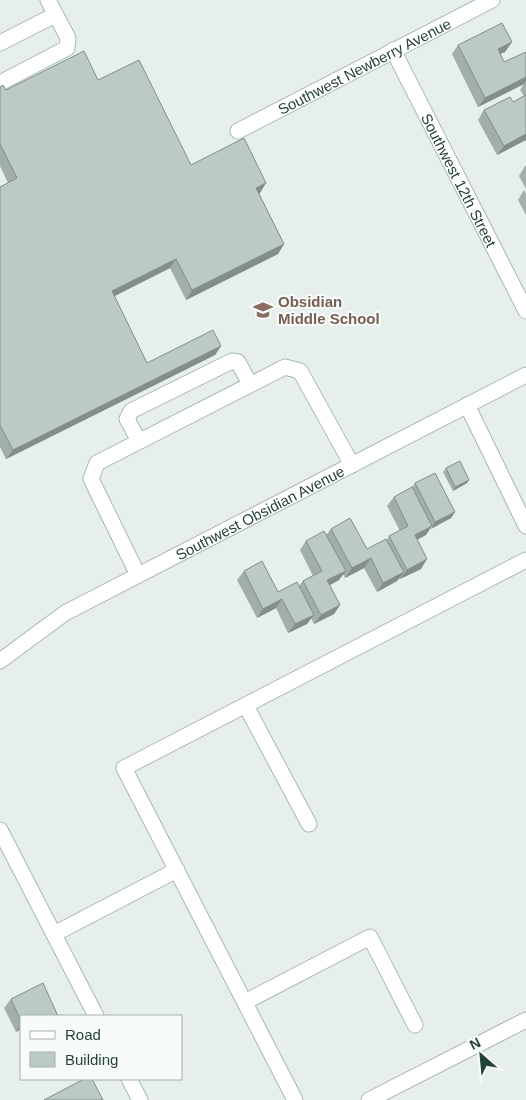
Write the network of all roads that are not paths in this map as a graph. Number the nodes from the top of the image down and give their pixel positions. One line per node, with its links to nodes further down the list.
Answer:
1 (48, 0): 3 (street)
2 (492, 0): 5 (street, Southwest Newberry Avenue)
3 (55, 14): 4 (street); 6 (street)
4 (0, 43)
5 (393, 50): 7 (street, Southwest Newberry Avenue); 8 (street, Southwest 12th Street)
6 (0, 82)
7 (238, 131)
8 (526, 311)
9 (526, 375): 11 (street, Southwest Obsidian Avenue)
10 (250, 384): 12 (street); 12 (street); 13 (street)
11 (467, 405): 13 (street, Southwest Obsidian Avenue); 14 (street)
12 (138, 441): 16 (street)
13 (352, 465): 16 (street, Southwest Obsidian Avenue)
14 (526, 526)
15 (526, 560): 18 (street)
16 (138, 575): 17 (street, Southwest Obsidian Avenue)
17 (0, 661)
18 (246, 706): 19 (street); 21 (street)
19 (309, 824)
20 (0, 830): 22 (street)
21 (177, 870): 22 (street); 23 (street)
22 (54, 934): 24 (street)
23 (245, 1002): 26 (street); 29 (street)
24 (95, 1015)
25 (526, 1020): 30 (street)
26 (415, 1025)
27 (130, 1080): 28 (street)
28 (140, 1100)
29 (296, 1100)
30 (369, 1100)

